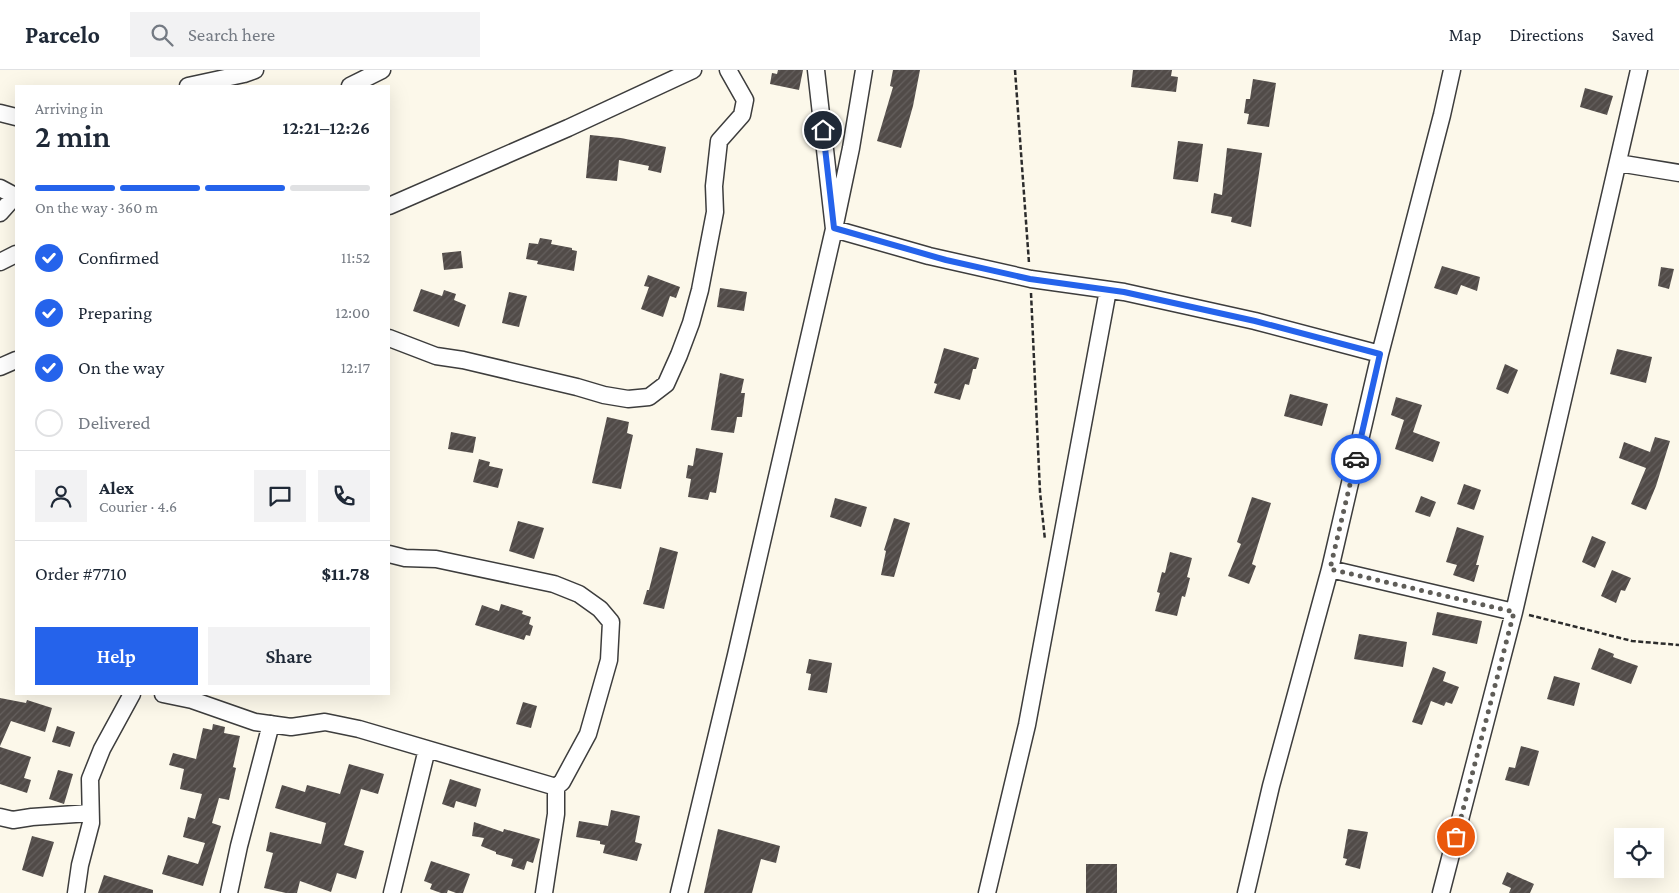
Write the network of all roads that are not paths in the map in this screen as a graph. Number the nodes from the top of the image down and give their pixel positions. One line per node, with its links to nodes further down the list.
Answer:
1 (255, 70): 9 (street)
2 (382, 70): 10 (street)
3 (693, 70): 17 (street)
4 (728, 70): 23 (street)
5 (816, 70): 19 (street)
6 (864, 70): 19 (street)
7 (1452, 70): 24 (street)
8 (1639, 70): 13 (street)
9 (193, 85)
10 (352, 85)
11 (0, 113): 12 (street)
12 (15, 117)
13 (1618, 164): 14 (street); 29 (street)
14 (1679, 173)
15 (0, 188): 16 (street)
16 (15, 196): 18 (street)
17 (390, 206)
18 (0, 213)
19 (834, 228): 22 (street); 41 (street)
20 (15, 254): 21 (street)
21 (0, 262)
22 (1108, 290): 24 (street); 42 (street)
23 (390, 338)
24 (1380, 354): 28 (street)
25 (15, 360): 26 (street)
26 (0, 367)
27 (390, 554): 34 (street)
28 (1330, 569): 29 (street); 43 (street)
29 (1514, 612): 44 (street)
30 (131, 695): 35 (street)
31 (168, 695): 32 (street)
32 (271, 724): 33 (street); 38 (street)
33 (427, 749): 34 (street); 39 (street)
34 (556, 787): 40 (street)
35 (90, 813): 36 (street); 37 (street)
36 (0, 817)
37 (76, 893)
38 (229, 893)
39 (392, 893)
40 (544, 893)
41 (679, 893)
42 (987, 893)
43 (1246, 893)
44 (1441, 893)

